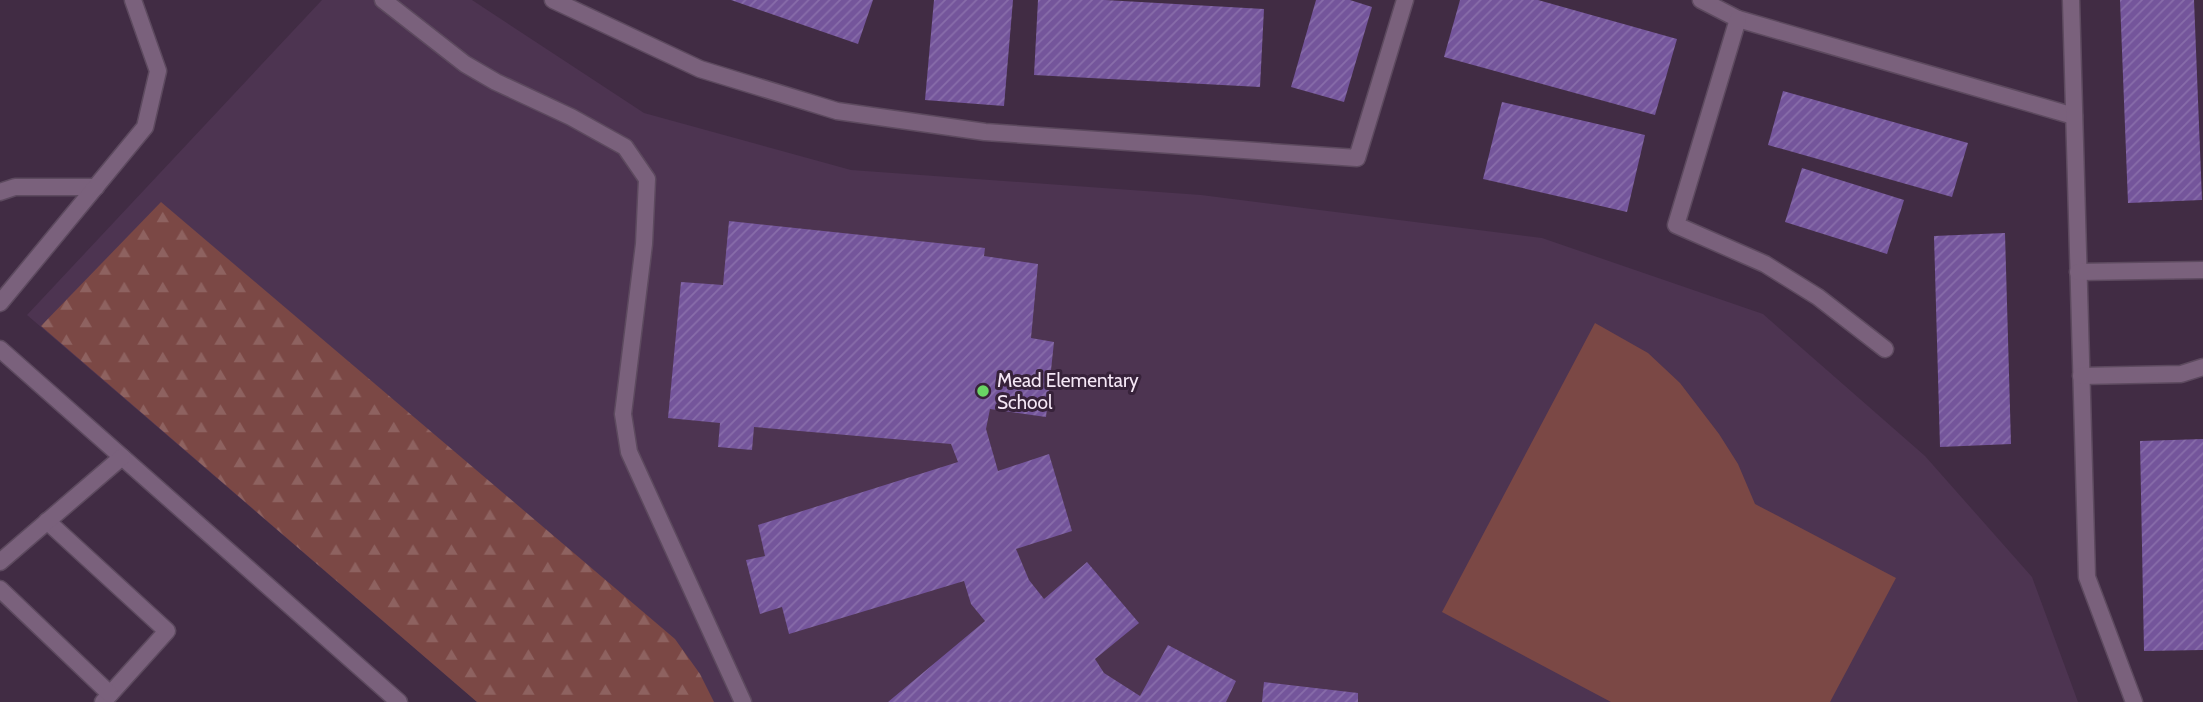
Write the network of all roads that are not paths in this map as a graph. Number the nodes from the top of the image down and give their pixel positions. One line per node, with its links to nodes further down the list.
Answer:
1 (133, 0): 9 (lane)
2 (383, 0): 24 (lane)
3 (553, 0): 4 (lane)
4 (1405, 0)
5 (1701, 0): 7 (lane)
6 (2071, 0): 8 (lane)
7 (1738, 19): 8 (lane); 15 (lane)
8 (2074, 117): 12 (lane)
9 (96, 187): 10 (lane); 13 (lane)
10 (0, 192)
11 (2203, 270): 12 (lane)
12 (2078, 272): 17 (lane)
13 (0, 303)
14 (0, 349): 18 (lane)
15 (1885, 349)
16 (2203, 366): 17 (lane)
17 (2081, 376): 25 (lane)
18 (122, 457): 19 (lane); 23 (lane)
19 (47, 521): 20 (lane); 22 (lane)
20 (0, 562)
21 (0, 589): 22 (lane)
22 (107, 698)
23 (399, 702)
24 (743, 702)
25 (2134, 702)

